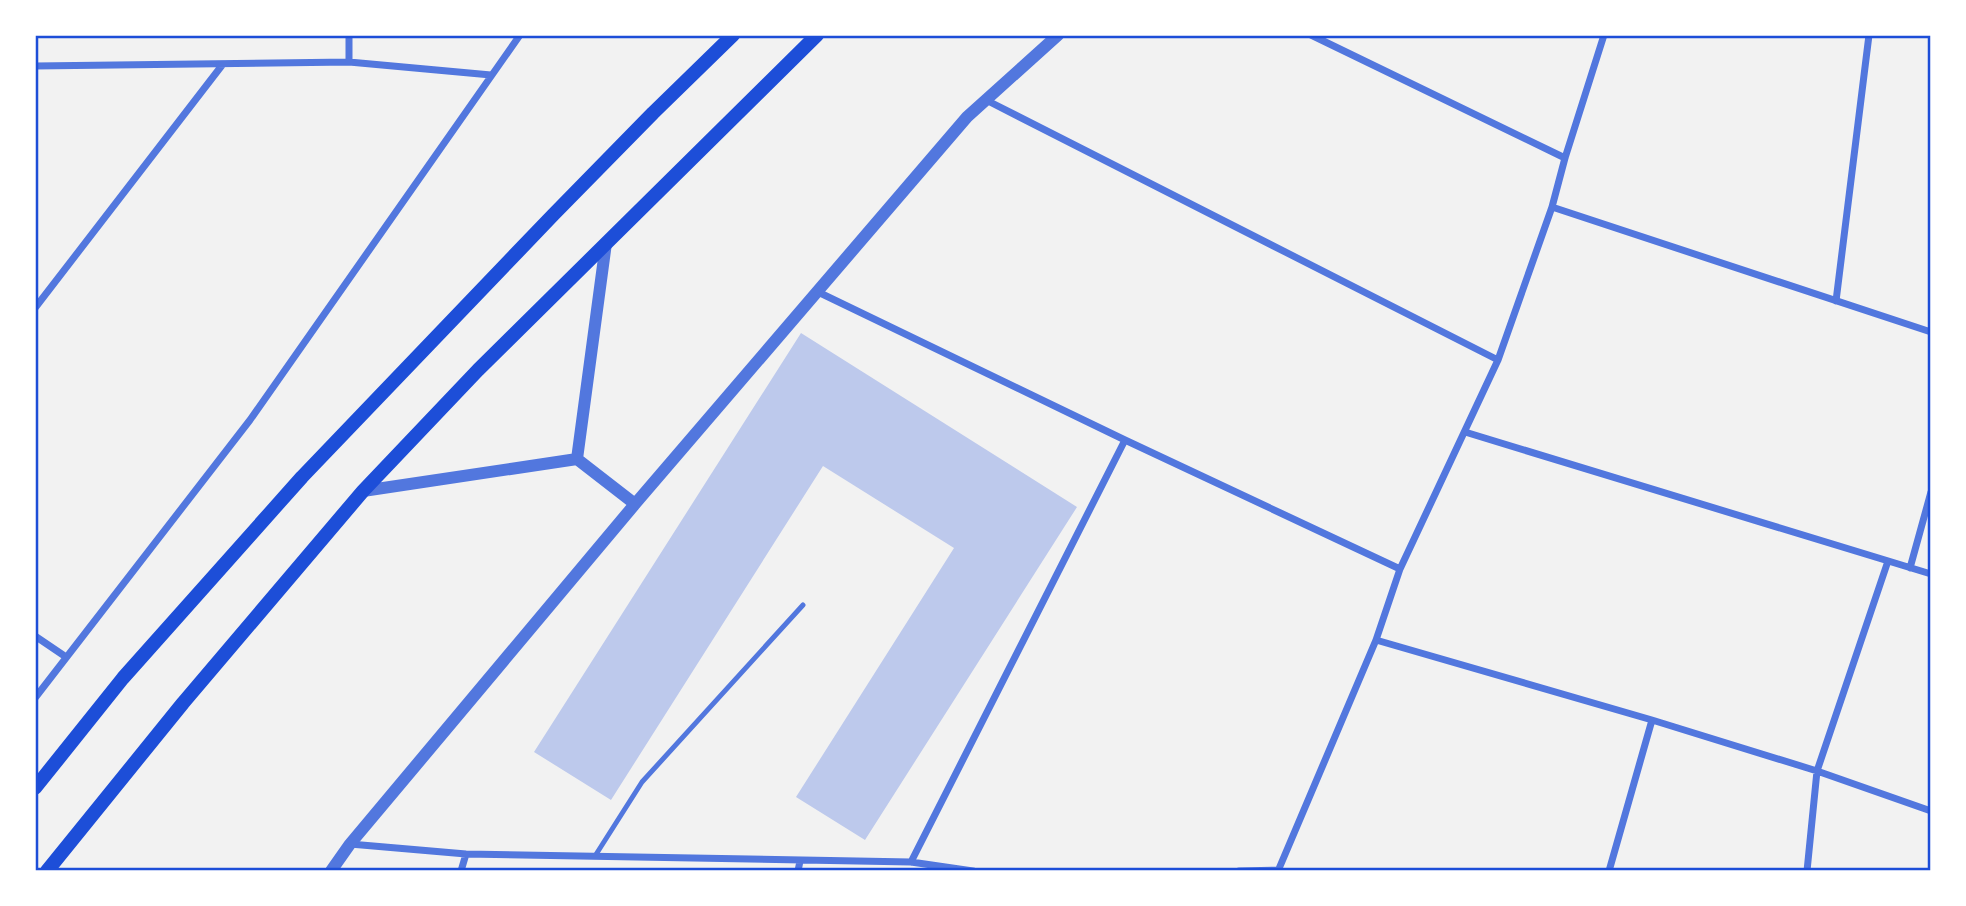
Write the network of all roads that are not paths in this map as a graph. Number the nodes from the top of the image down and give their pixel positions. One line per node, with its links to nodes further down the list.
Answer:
1 (349, 35): 9 (street)
2 (520, 35): 12 (street)
3 (733, 35): 39 (main road)
4 (817, 35): 16 (main road)
5 (1058, 35): 13 (street)
6 (1311, 35): 14 (street)
7 (1604, 35): 14 (street)
8 (1869, 35): 18 (street)
9 (349, 62): 10 (street); 12 (street)
10 (223, 64): 11 (street); 19 (street)
11 (35, 66)
12 (491, 75): 35 (street)
13 (986, 100): 17 (street); 21 (street)
14 (1565, 158): 15 (street)
15 (1552, 207): 18 (street); 21 (street)
16 (606, 243): 24 (street); 25 (main road)
17 (818, 292): 23 (street); 27 (street)
18 (1836, 301): 20 (street)
19 (35, 308)
20 (1931, 332)
21 (1499, 360): 22 (street)
22 (1465, 432): 28 (street); 30 (street)
23 (1125, 440): 30 (street); 45 (street)
24 (577, 458): 25 (street); 27 (street)
25 (363, 491): 47 (main road)
26 (1931, 492): 29 (street)
27 (635, 504): 41 (street)
28 (1888, 561): 29 (street); 38 (street)
29 (1910, 568): 31 (street)
30 (1400, 569): 34 (street)
31 (1931, 574)
32 (803, 605): 43 (lane)
33 (35, 636): 35 (street)
34 (1376, 640): 37 (street); 46 (street)
35 (66, 657): 36 (street)
36 (35, 698)
37 (1652, 720): 38 (street); 53 (street)
38 (1817, 771): 40 (street); 54 (street)
39 (35, 788)
40 (1931, 811)
41 (350, 845): 42 (street); 48 (street)
42 (466, 854): 43 (street); 49 (street)
43 (595, 856): 44 (street)
44 (800, 860): 45 (street); 50 (street)
45 (911, 862): 51 (street)
46 (1278, 870): 52 (street)
47 (47, 871)
48 (331, 871)
49 (461, 871)
50 (798, 871)
51 (973, 871)
52 (1239, 871)
53 (1609, 871)
54 (1807, 871)

